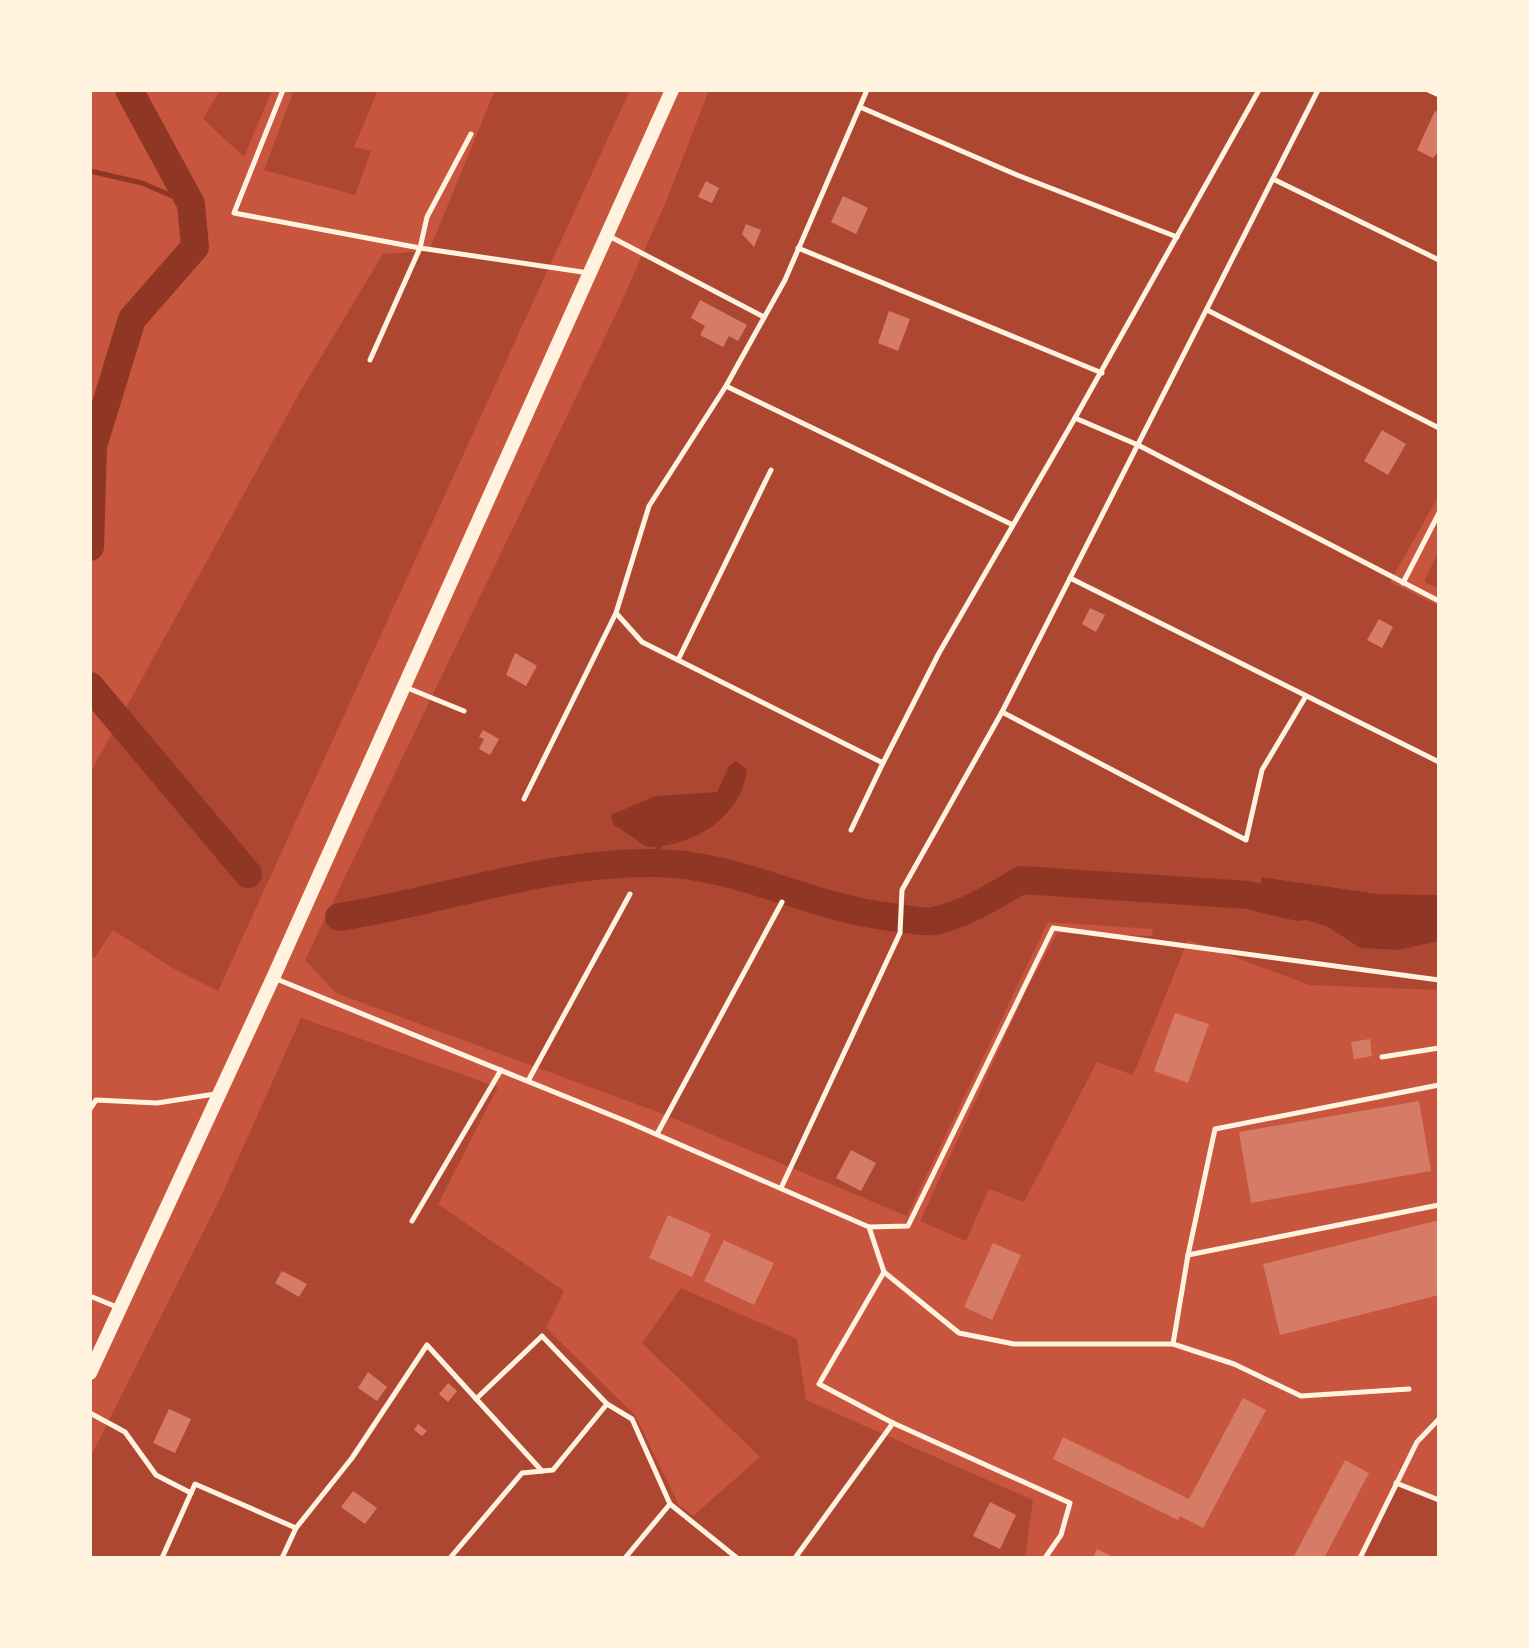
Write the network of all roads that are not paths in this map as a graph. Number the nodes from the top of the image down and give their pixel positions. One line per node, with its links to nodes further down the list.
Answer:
1 (283, 90): 13 (lane)
2 (672, 90): 11 (main road)
3 (867, 90): 8 (lane)
4 (1259, 90): 12 (lane)
5 (1318, 90): 10 (lane)
6 (1428, 90): 7 (lane)
7 (1439, 95)
8 (860, 107): 12 (lane); 14 (lane)
9 (471, 134): 13 (lane)
10 (1273, 179): 15 (lane); 17 (lane)
11 (607, 235): 16 (main road); 18 (lane)
12 (1177, 237): 20 (lane)
13 (420, 248): 16 (lane); 19 (lane)
14 (798, 248): 18 (lane); 20 (lane)
15 (1439, 260)
16 (590, 273): 33 (main road)
17 (1207, 310): 23 (lane); 24 (lane)
18 (764, 317): 21 (lane)
19 (370, 360)
20 (1102, 373): 22 (lane)
21 (726, 386): 27 (lane); 31 (lane)
22 (1075, 418): 24 (lane); 27 (lane)
23 (1439, 428)
24 (1138, 445): 28 (lane); 29 (lane)
25 (771, 470): 32 (lane)
26 (1439, 513): 29 (lane)
27 (1013, 525): 38 (lane)
28 (1070, 578): 34 (lane); 36 (lane)
29 (1403, 583): 30 (lane)
30 (1439, 601)
31 (616, 613): 32 (lane); 39 (lane)
32 (678, 660): 38 (lane)
33 (404, 687): 35 (lane); 43 (main road)
34 (1306, 696): 36 (lane); 37 (lane)
35 (464, 711)
36 (1002, 712): 53 (lane)
37 (1439, 762)
38 (883, 763): 40 (lane)
39 (524, 799)
40 (851, 830)
41 (630, 894): 48 (lane)
42 (782, 902): 52 (lane)
43 (273, 978): 47 (lane); 50 (main road)
44 (1439, 980): 56 (lane)
45 (1439, 1048): 46 (lane)
46 (1382, 1057)
47 (501, 1070): 48 (lane); 55 (lane)
48 (528, 1081): 52 (lane)
49 (1439, 1085): 57 (lane)
50 (220, 1093): 51 (lane); 60 (main road)
51 (90, 1109)
52 (657, 1134): 53 (lane)
53 (781, 1188): 56 (lane)
54 (1439, 1205): 57 (lane)
55 (412, 1221)
56 (869, 1227): 58 (lane)
57 (1188, 1255): 61 (lane)
58 (884, 1272): 61 (lane); 68 (lane)
59 (90, 1296): 60 (lane)
60 (120, 1309): 62 (main road)
61 (1173, 1344): 63 (lane)
62 (90, 1373)
63 (1409, 1389)
64 (476, 1399): 65 (lane); 69 (lane); 74 (lane)
65 (607, 1404): 69 (lane); 73 (lane)
66 (90, 1413): 71 (lane)
67 (1439, 1419): 70 (lane)
68 (893, 1423): 80 (lane); 81 (lane)
69 (542, 1471): 77 (lane)
70 (1396, 1483): 72 (lane); 82 (lane)
71 (191, 1493): 74 (lane); 75 (lane)
72 (1439, 1500)
73 (670, 1504): 78 (lane); 79 (lane)
74 (296, 1528): 76 (lane)
75 (162, 1558)
76 (282, 1558)
77 (450, 1558)
78 (625, 1558)
79 (737, 1558)
80 (795, 1558)
81 (1045, 1558)
82 (1360, 1558)

